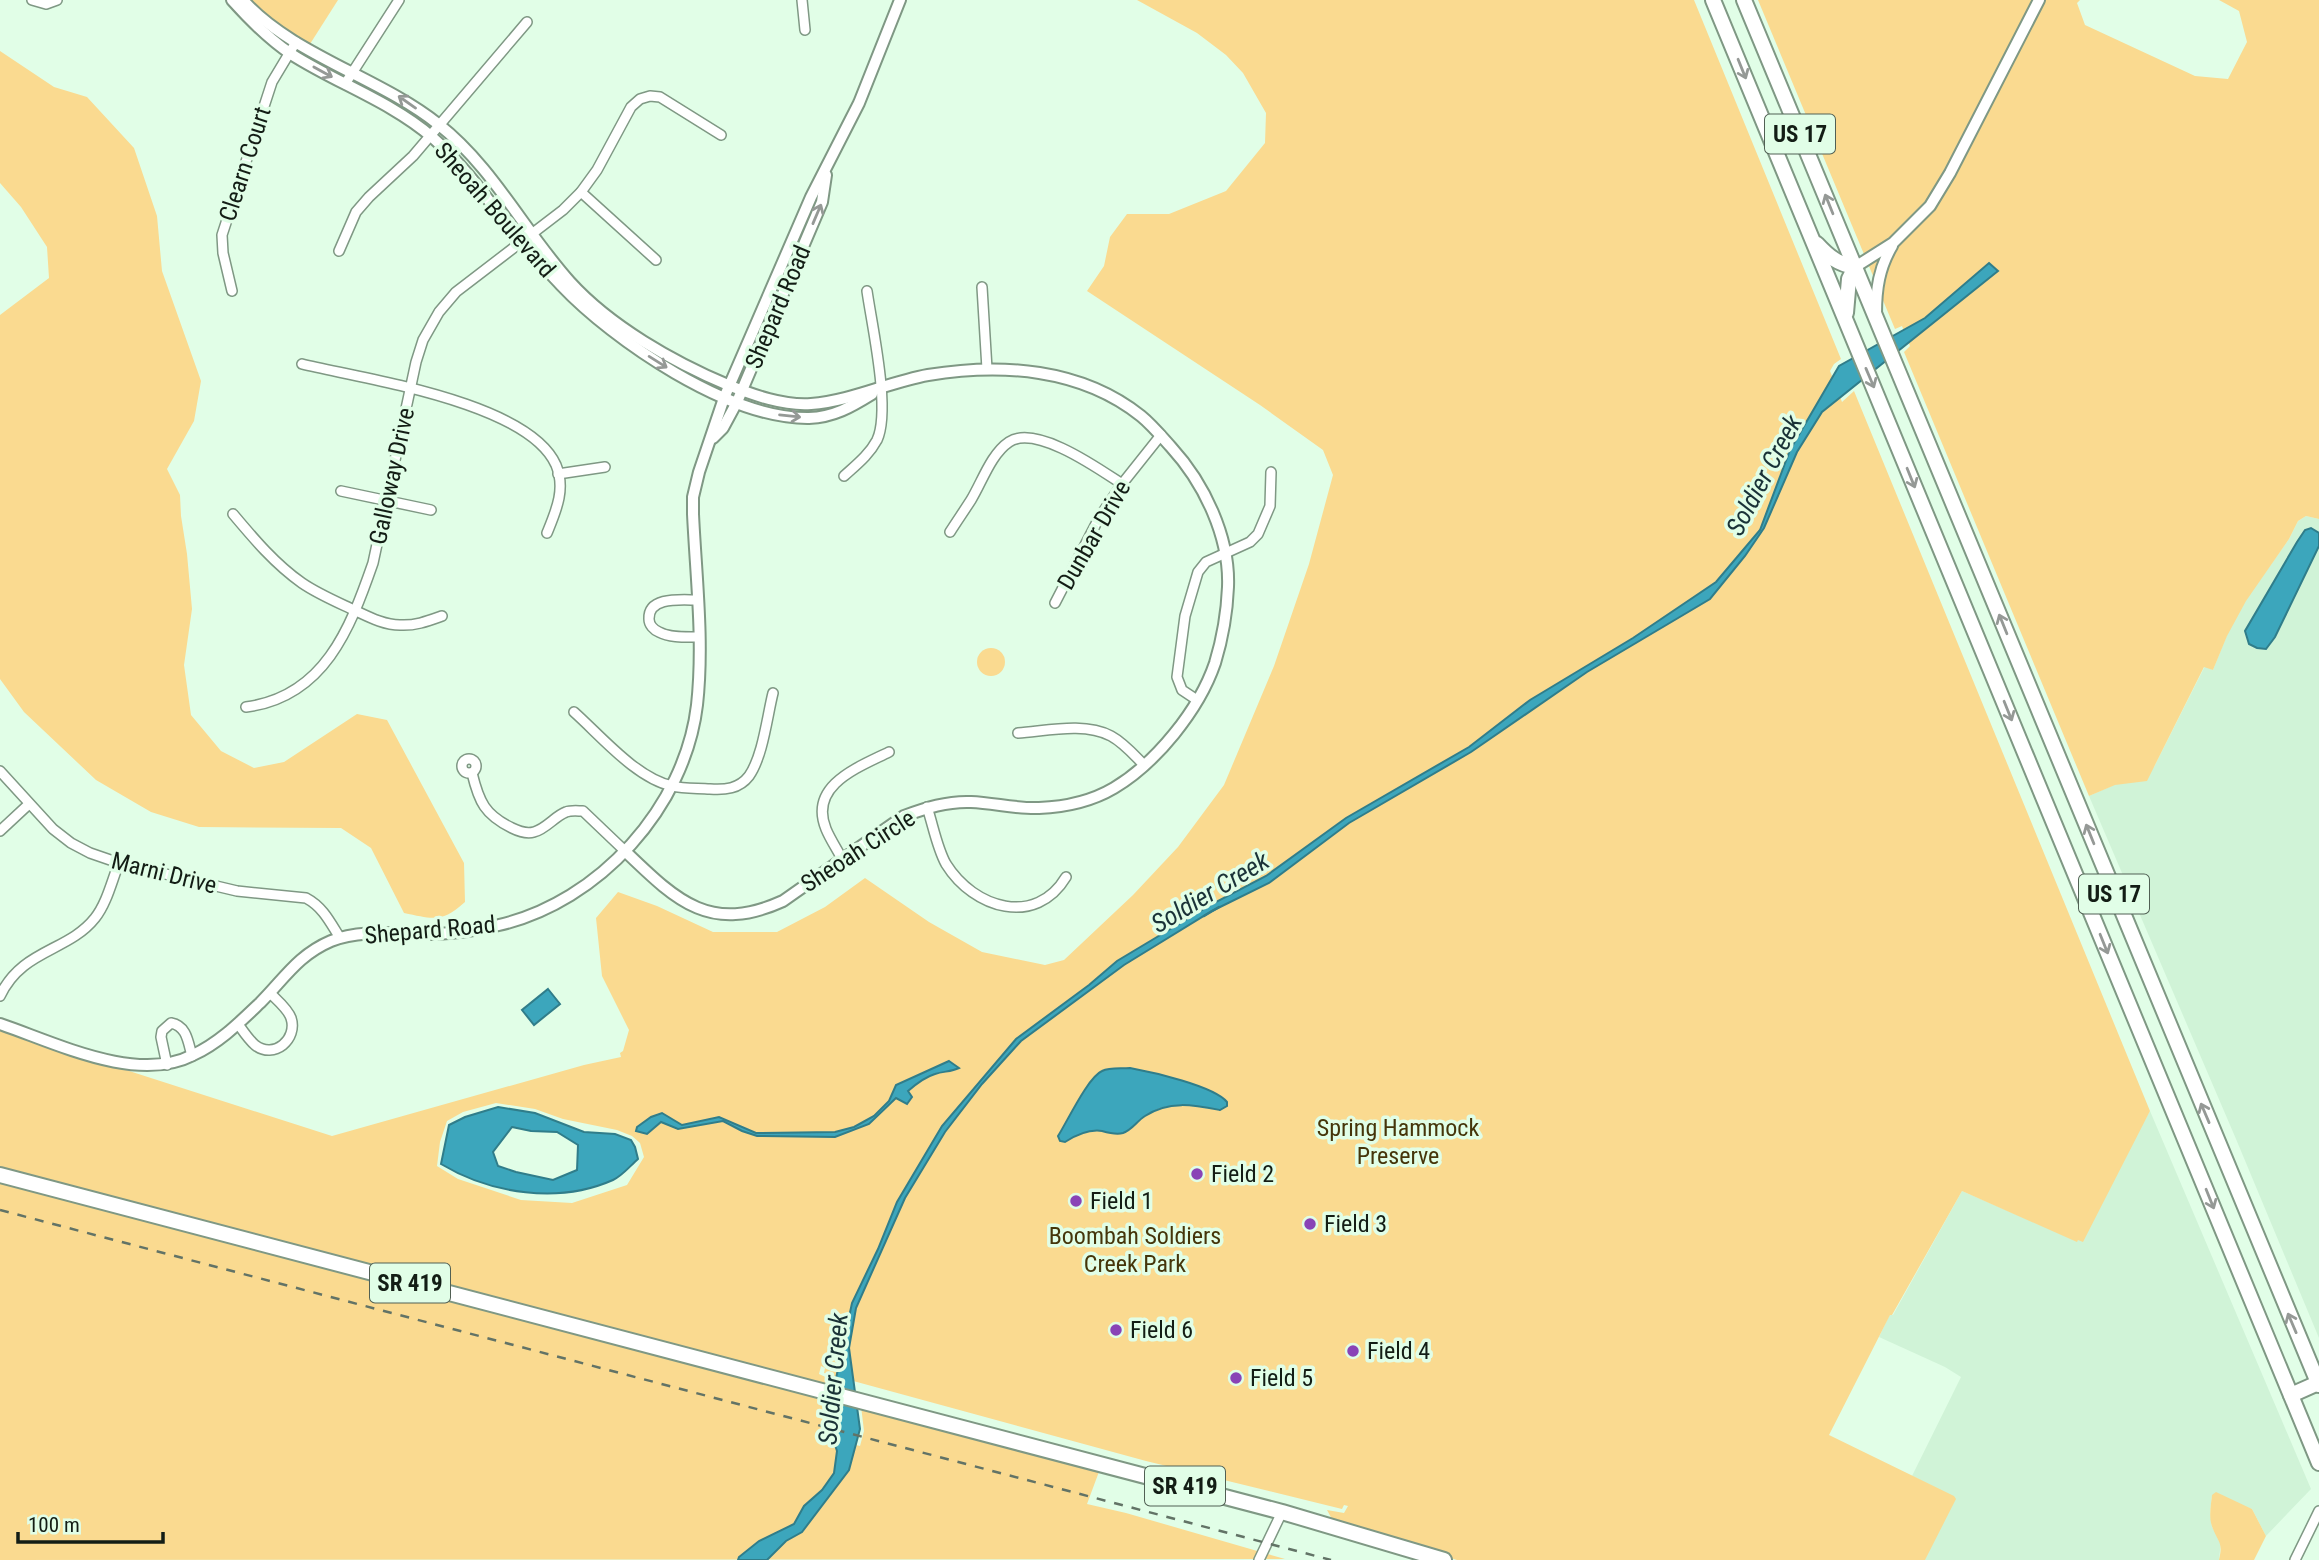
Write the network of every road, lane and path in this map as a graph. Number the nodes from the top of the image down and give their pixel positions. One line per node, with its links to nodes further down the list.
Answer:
1 (32, 0): 2 (street)
2 (57, 0)
3 (232, 0): 11 (street, Sheoah Boulevard)
4 (243, 0): 11 (street, Sheoah Boulevard)
5 (399, 0): 16 (street)
6 (802, 0): 13 (street)
7 (900, 0): 21 (street, Shepard Road)
8 (1713, 0): 24 (main road, US 17, one-way to 24)
9 (1744, 0): 29 (main road, US 17, one-way to 9)
10 (2039, 0): 26 (street)
11 (253, 16): 14 (street, Sheoah Boulevard); 15 (street, Sheoah Boulevard)
12 (527, 22): 18 (street)
13 (805, 30)
14 (296, 42): 15 (street, Clearn Court); 16 (street, Sheoah Boulevard)
15 (289, 53): 17 (street, Sheoah Boulevard, one-way to 17); 31 (street, Clearn Court)
16 (352, 71): 17 (street); 18 (street, Sheoah Boulevard, one-way to 16)
17 (345, 84): 20 (street, Sheoah Boulevard)
18 (440, 125): 20 (street); 23 (street, Sheoah Boulevard)
19 (721, 135): 22 (street, Galloway Drive)
20 (431, 136): 25 (street, Sheoah Boulevard); 27 (street)
21 (826, 167): 37 (street, Shepard Road); 40 (street, Shepard Road, one-way to 21)
22 (581, 192): 23 (street, Galloway Drive); 28 (street)
23 (533, 234): 25 (street, Galloway Drive); 37 (street, Sheoah Boulevard)
24 (1811, 238): 29 (main road); 33 (main road, US 17)
25 (521, 242): 39 (street, Galloway Drive); 41 (street, Sheoah Boulevard, one-way to 41)
26 (1893, 243): 29 (street); 34 (street)
27 (339, 251)
28 (656, 260)
29 (1855, 267): 33 (main road); 34 (main road, US 17)
30 (982, 288): 36 (street)
31 (232, 291)
32 (867, 291): 38 (street)
33 (1846, 320): 88 (main road, US 17, one-way to 88)
34 (1879, 324): 87 (main road, US 17, one-way to 34)
35 (302, 365): 39 (street)
36 (987, 369): 38 (street, Sheoah Circle); 43 (street, Sheoah Circle)
37 (730, 386): 40 (street, Sheoah Circle); 41 (street, Shepard Road)
38 (880, 389): 40 (street, Sheoah Circle); 42 (street, Sheoah Circle, one-way to 38); 48 (street)
39 (410, 390): 47 (street); 51 (street, Galloway Drive)
40 (743, 390): 42 (street, Shepard Road)
41 (724, 398): 42 (street, Sheoah Circle); 44 (street, Shepard Road)
42 (737, 402): 44 (street, Shepard Road)
43 (1161, 435): 49 (street, Dunbar Drive); 56 (street, Sheoah Circle)
44 (711, 440): 57 (street, Shepard Road)
45 (605, 467): 47 (street)
46 (1271, 472): 56 (street)
47 (558, 474): 55 (street)
48 (844, 476)
49 (1122, 484): 54 (street); 58 (street, Dunbar Drive)
50 (341, 491): 51 (street)
51 (388, 500): 52 (street); 59 (street, Galloway Drive)
52 (431, 510)
53 (233, 514): 59 (street)
54 (950, 531)
55 (547, 533)
56 (1225, 555): 63 (street, Sheoah Circle); 63 (street)
57 (697, 600): 61 (street, Shepard Road); 61 (street)
58 (1055, 603)
59 (354, 610): 60 (street); 64 (street, Galloway Drive)
60 (442, 616)
61 (698, 638): 71 (street, Shepard Road)
62 (773, 693): 71 (street)
63 (1197, 700): 68 (street, Sheoah Circle)
64 (246, 707)
65 (574, 712): 71 (street)
66 (1018, 733): 68 (street)
67 (889, 752): 76 (street)
68 (1144, 765): 73 (street, Sheoah Circle)
69 (0, 771): 72 (street, Marni Drive)
70 (472, 773): 75 (street)
71 (671, 786): 75 (street, Shepard Road)
72 (29, 804): 74 (street); 77 (street, Marni Drive)
73 (927, 807): 76 (street, Sheoah Circle); 78 (street)
74 (0, 831)
75 (626, 852): 76 (street, Sheoah Circle); 79 (street, Shepard Road)
76 (842, 859)
77 (119, 863): 79 (street, Marni Drive); 81 (street)
78 (1066, 877)
79 (340, 938): 80 (street, Shepard Road)
80 (270, 993): 83 (street, Shepard Road); 83 (street)
81 (0, 996)
82 (0, 1024): 85 (street, Shepard Road)
83 (238, 1024): 84 (street, Shepard Road)
84 (192, 1056): 85 (street, Shepard Road); 85 (street)
85 (167, 1065)
86 (0, 1175): 91 (main road, SR 419)
87 (2318, 1384): 88 (main road)
88 (2291, 1395): 89 (main road, US 17)
89 (2319, 1463)
90 (2319, 1511): 94 (street)
91 (1282, 1512): 92 (street); 93 (main road, SR 419)
92 (1259, 1560)
93 (1444, 1560)
94 (2295, 1560)

